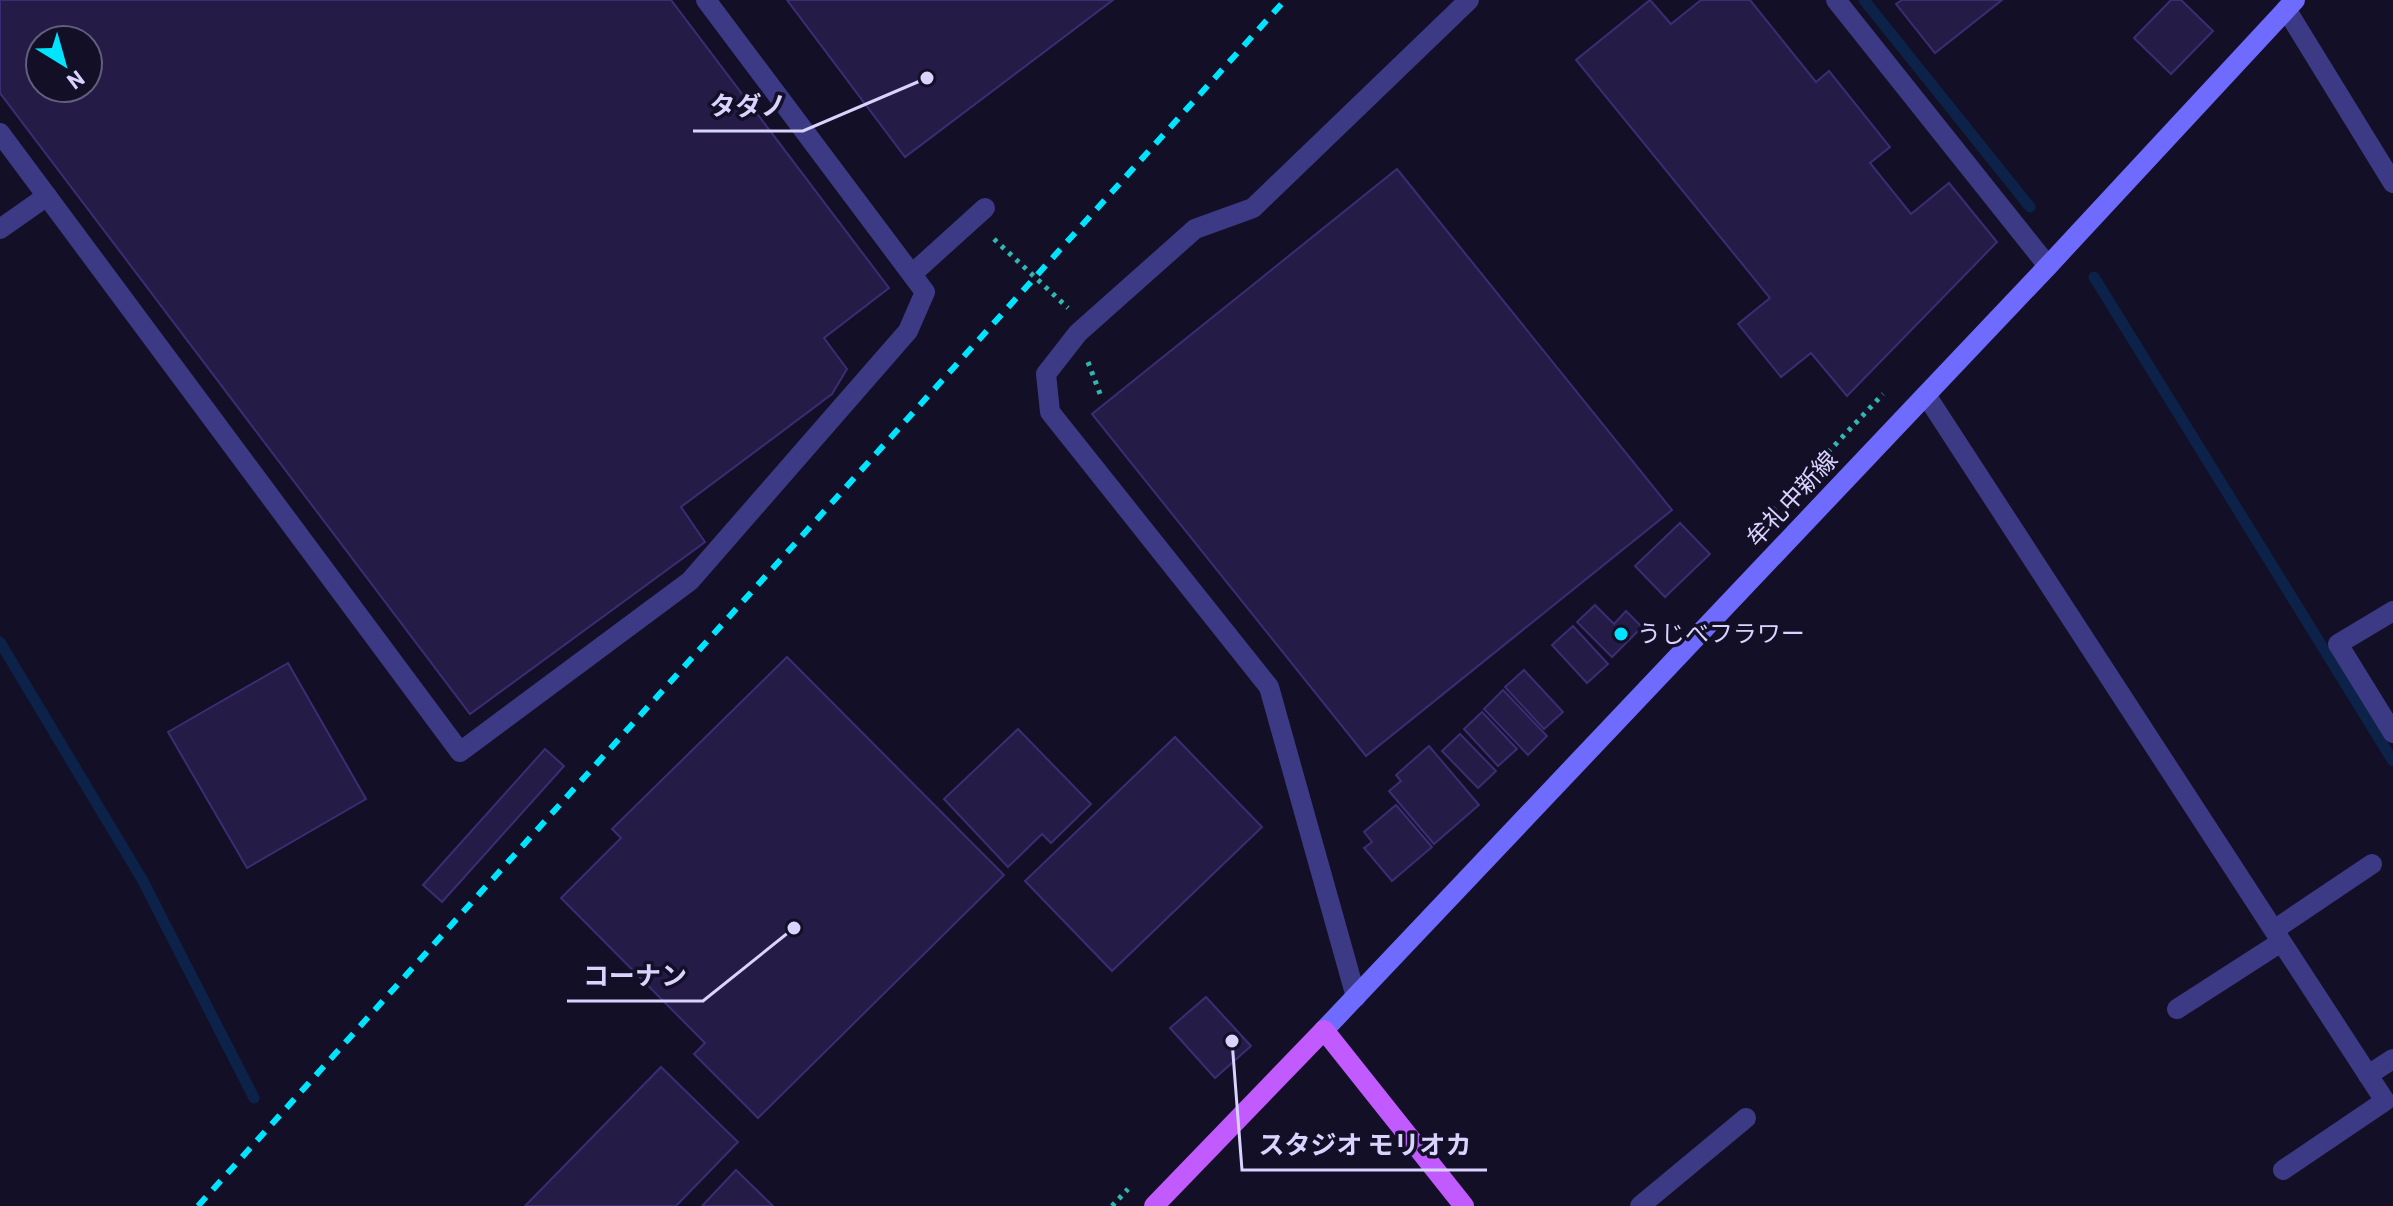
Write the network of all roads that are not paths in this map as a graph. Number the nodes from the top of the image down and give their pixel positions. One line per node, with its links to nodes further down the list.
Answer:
1 (706, 0): 11 (street)
2 (1469, 0): 17 (street)
3 (1836, 0): 10 (street)
4 (2290, 5): 6 (street); 10 (main road, 牟礼中新線)
5 (0, 133): 7 (street)
6 (2393, 183)
7 (47, 196): 9 (street); 11 (street)
8 (978, 214): 11 (street)
9 (0, 229)
10 (2048, 266): 12 (main road, 牟礼中新線)
11 (912, 274)
12 (1926, 395): 16 (street); 17 (main road, 牟礼中新線)
13 (2393, 611): 14 (street)
14 (2393, 733)
15 (2372, 864): 16 (street)
16 (2278, 936): 18 (street); 21 (street)
17 (1356, 997): 19 (main road, 牟礼中新線)
18 (2177, 1009)
19 (1324, 1030): 24 (main road); 25 (main road)
20 (2393, 1059): 21 (street)
21 (2368, 1075): 23 (street)
22 (1746, 1118): 26 (street)
23 (2283, 1170)
24 (1154, 1206)
25 (1464, 1206)
26 (1640, 1206)

